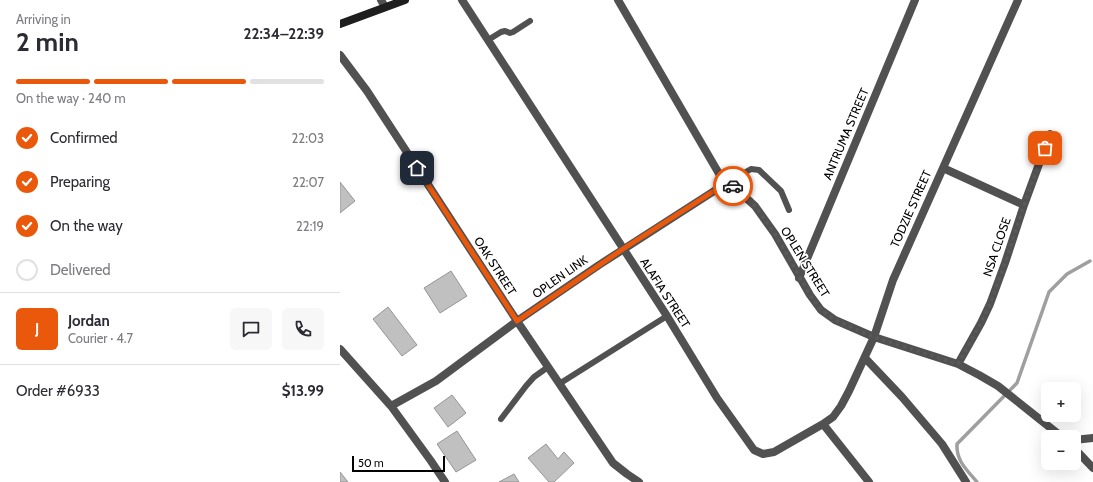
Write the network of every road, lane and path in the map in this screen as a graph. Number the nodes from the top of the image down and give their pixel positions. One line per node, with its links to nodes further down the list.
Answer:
1 (405, 0): 6 (street)
2 (462, 0): 9 (street, ALAFIA STREET)
3 (618, 0): 13 (street, OPLEN STREET)
4 (915, 0): 17 (street, ANTRUMA STREET)
5 (1018, 0): 12 (street, TODZIE STREET)
6 (383, 3): 8 (street)
7 (530, 21): 9 (lane)
8 (340, 24)
9 (488, 40): 16 (street, ALAFIA STREET)
10 (340, 55): 19 (street, OAK STREET)
11 (1050, 134): 14 (street, NSA CLOSE)
12 (943, 168): 14 (street); 20 (street, TODZIE STREET)
13 (725, 184): 15 (lane); 16 (street, OPLEN LINK); 17 (street, OPLEN STREET)
14 (1024, 205): 23 (street, NSA CLOSE)
15 (789, 210)
16 (623, 249): 18 (street, ALAFIA STREET); 19 (street, OPLEN LINK)
17 (799, 278): 20 (street, OPLEN STREET)
18 (667, 316): 25 (lane); 28 (street, ALAFIA STREET)
19 (517, 321): 24 (street, OAK STREET); 26 (street, OPLEN LINK)
20 (874, 337): 22 (street, TODZIE STREET); 23 (street, OPLEN STREET)
21 (340, 349): 26 (street)
22 (865, 358): 28 (street, TODZIE STREET); 37 (street)
23 (958, 364): 29 (street, OPLEN STREET)
24 (548, 367): 25 (street, OAK STREET); 27 (lane)
25 (559, 384): 35 (street, OAK STREET)
26 (391, 406): 34 (street)
27 (501, 419)
28 (823, 424): 36 (street)
29 (1053, 430)
30 (1093, 438): 31 (street)
31 (1081, 439)
32 (1081, 455): 33 (street)
33 (1093, 468)
34 (445, 482)
35 (639, 482)
36 (869, 482)
37 (966, 482)

